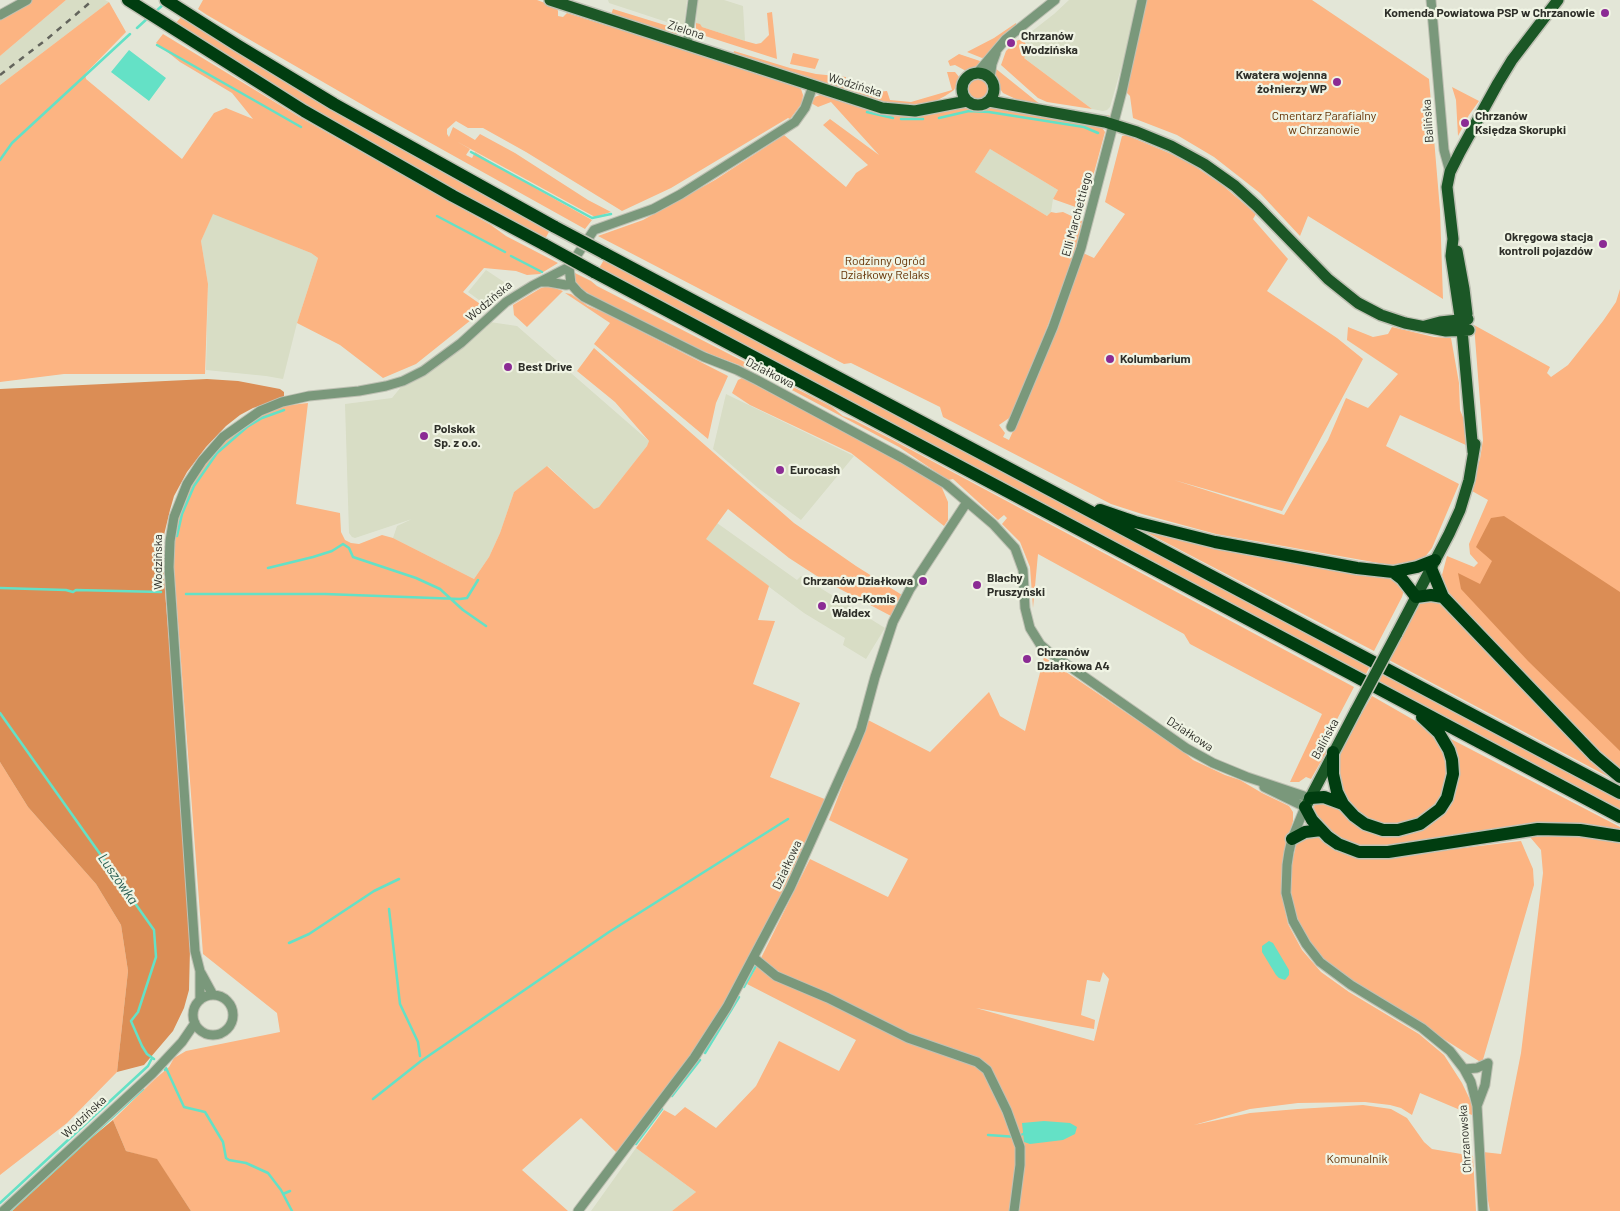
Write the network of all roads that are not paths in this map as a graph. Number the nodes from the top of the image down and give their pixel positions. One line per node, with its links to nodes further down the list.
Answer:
1 (27, 0): 10 (street)
2 (128, 0): 39 (highway, bridge)
3 (166, 0): 33 (highway, bridge)
4 (550, 0): 11 (main road, Zielona)
5 (693, 0): 11 (street)
6 (1142, 0): 21 (street, Elli Marchettiego)
7 (1431, 0): 22 (street, Balińska)
8 (1558, 0): 23 (main road)
9 (1051, 2): 12 (street)
10 (0, 15)
11 (687, 45): 15 (main road, Zielona)
12 (998, 48): 13 (street); 14 (street)
13 (978, 72): 14 (main road); 16 (main road)
14 (992, 84): 18 (main road); 20 (main road)
15 (813, 86): 19 (main road, Wodzińska); 26 (street, Wodzińska)
16 (961, 90): 17 (main road); 19 (main road, Wodzińska)
17 (967, 101): 18 (main road); 19 (main road, Wodzińska)
18 (989, 101): 20 (main road)
19 (938, 107)
20 (1022, 107): 21 (main road)
21 (1113, 124): 31 (main road); 32 (street, Elli Marchettiego)
22 (1444, 145): 23 (street); 24 (street, Balińska)
23 (1462, 149): 24 (main road)
24 (1450, 172): 25 (main road, Balińska)
25 (1452, 239): 29 (main road, Balińska); 30 (main road, Balińska)
26 (569, 267): 27 (street, Wodzińska); 28 (street)
27 (538, 283): 28 (street); 50 (street, Wodzińska)
28 (571, 284): 34 (street, Działkowa)
29 (1455, 284): 30 (main road, Balińska); 30 (main road)
30 (1459, 323): 31 (main road); 31 (main road); 35 (main road, Balińska)
31 (1425, 326)
32 (1012, 427)
33 (1061, 497): 36 (highway); 42 (highway)
34 (967, 502): 43 (street, Działkowa); 49 (street, Działkowa)
35 (1433, 564): 36 (highway); 37 (main road, Balińska); 38 (highway)
36 (1393, 572): 37 (highway)
37 (1416, 597): 38 (highway); 40 (main road, Balińska, bridge)
38 (1443, 597): 41 (highway)
39 (1409, 705): 44 (highway); 45 (highway)
40 (1333, 752): 43 (main road, Balińska); 44 (highway)
41 (1620, 777)
42 (1620, 793)
43 (1307, 802): 44 (highway); 46 (highway); 48 (street, Balińska)
44 (1343, 804)
45 (1620, 817)
46 (1321, 830): 47 (highway); 48 (highway)
47 (1620, 836)
48 (1292, 839): 53 (street, Balińska)
49 (754, 958): 60 (street, Działkowa); 61 (street)
50 (200, 971): 51 (street, Wodzińska); 52 (street, Wodzińska)
51 (213, 995): 52 (street); 55 (street)
52 (200, 1000): 54 (street)
53 (1394, 1011): 57 (street, Chrzanowska)
54 (195, 1023): 55 (street); 56 (street, Wodzińska)
55 (204, 1032): 56 (street, Wodzińska)
56 (182, 1042): 59 (street, Wodzińska)
57 (1464, 1068): 58 (street, Chrzanowska); 58 (street)
58 (1477, 1106): 62 (street, Chrzanowska)
59 (3, 1211)
60 (578, 1211)
61 (1014, 1211)
62 (1483, 1211)

